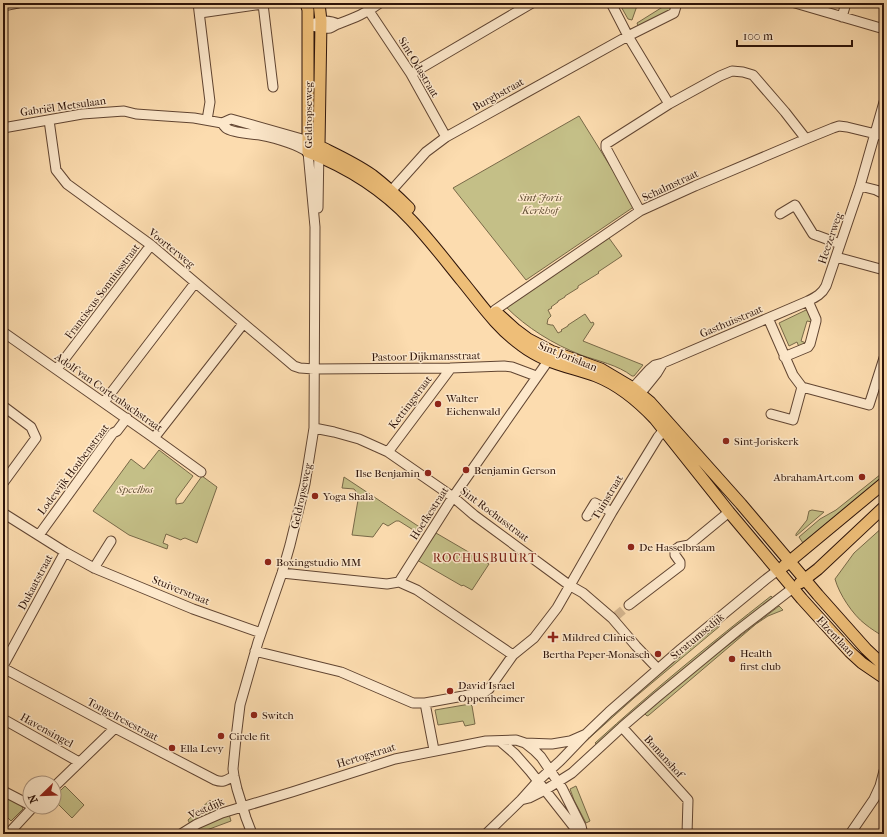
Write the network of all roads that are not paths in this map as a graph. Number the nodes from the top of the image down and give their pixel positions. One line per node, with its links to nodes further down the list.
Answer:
1 (18, 3): 11 (street)
2 (198, 3): 13 (street)
3 (306, 3): 16 (main road, Geldropseweg)
4 (319, 3): 15 (main road, Geldropseweg)
5 (380, 3): 12 (street)
6 (532, 3): 19 (street)
7 (611, 3): 18 (street)
8 (677, 3): 18 (street, Burghstraat)
9 (795, 3): 14 (street)
10 (846, 3): 14 (street)
11 (3, 6)
12 (370, 11): 15 (street); 19 (street, Sint Odastraat)
13 (200, 12): 20 (street); 24 (street)
14 (842, 17): 17 (street)
15 (321, 24): 16 (street); 29 (main road, Geldropseweg)
16 (308, 25): 29 (main road, Geldropseweg)
17 (884, 29)
18 (628, 36): 22 (street); 27 (street, Burghstraat)
19 (411, 74): 27 (street, Sint Odastraat)
20 (273, 87)
21 (884, 102): 26 (street, Heezerweg)
22 (669, 104): 28 (street); 33 (street)
23 (49, 120): 24 (street, Gabriël Metsulaan); 25 (street, Gabriël Metsulaan); 36 (street, Voorterweg)
24 (207, 120): 29 (street, Gabriël Metsulaan)
25 (3, 128)
26 (879, 135): 28 (street, Schalmstraat); 30 (street, Heezerweg)
27 (446, 137): 31 (street, Burghstraat)
28 (806, 139): 33 (street, Schalmstraat)
29 (314, 149): 31 (main road, Sint Jorislaan); 47 (main road, Sint Jorislaan); 50 (street, Geldropseweg)
30 (860, 186): 32 (street); 35 (street, Heezerweg)
31 (391, 190): 41 (main road, Sint Jorislaan)
32 (884, 194)
33 (640, 212): 41 (street, Schalmstraat)
34 (780, 214): 35 (street)
35 (840, 244): 37 (street, Heezerweg)
36 (151, 246): 39 (street, Voorterweg); 49 (street, Franciscus Sonniusstraat)
37 (836, 257): 38 (street); 40 (street, Heezerweg)
38 (884, 270)
39 (195, 283): 43 (street, Voorterweg); 54 (street)
40 (808, 301): 42 (street, Gasthuisstraat); 45 (street)
41 (495, 310): 53 (main road, Sint Jorislaan)
42 (768, 318): 45 (street); 53 (street, Gasthuisstraat)
43 (243, 324): 50 (street, Voorterweg); 60 (street)
44 (3, 332): 49 (street, Adolf van Cortenbachstraat)
45 (784, 357): 52 (street)
46 (884, 358): 52 (street)
47 (548, 361): 51 (street, Hoefkestraat); 53 (main road, Sint Jorislaan)
48 (451, 368): 50 (street, Pastoor Dijkmansstraat); 51 (street, Pastoor Dijkmansstraat); 61 (street, Kettingstraat)
49 (57, 369): 54 (street, Adolf van Cortenbachstraat)
50 (314, 369): 59 (street, Geldropseweg)
51 (536, 376): 65 (street, Hoefkestraat)
52 (802, 387): 56 (street)
53 (635, 393): 58 (main road, Sint Jorislaan)
54 (104, 402): 57 (street, Adolf van Cortenbachstraat)
55 (3, 406): 63 (street)
56 (771, 414)
57 (127, 418): 60 (street, Adolf van Cortenbachstraat); 71 (street, Lodewijk Houbenstraat)
58 (666, 427): 68 (street, Tuinstraat); 69 (main road, Sint Jorislaan); 74 (main road, Sint Jorislaan)
59 (314, 428): 61 (street, Sint Rochusstraat); 77 (street, Geldropseweg)
60 (154, 438): 62 (street, Adolf van Cortenbachstraat)
61 (388, 452): 65 (street, Sint Rochusstraat)
62 (201, 472)
63 (3, 483)
64 (884, 483): 74 (main road, Stratumsedijk)
65 (453, 497): 79 (street, Hoefkestraat); 80 (street, Sint Rochusstraat)
66 (884, 507): 78 (main road, Stratumsedijk)
67 (3, 512): 71 (street, Stuiverstraat)
68 (612, 512): 70 (street); 80 (street, Tuinstraat)
69 (729, 512): 76 (main road, Sint Jorislaan); 82 (street)
70 (587, 516)
71 (39, 535): 73 (street, Stuiverstraat)
72 (111, 541): 75 (street)
73 (65, 552): 75 (street, Stuiverstraat); 87 (street, Dukaatstraat)
74 (790, 561): 76 (main road, Stratumsedijk); 78 (main road, Elzentlaan)
75 (94, 568): 83 (street, Stuiverstraat)
76 (778, 570): 81 (main road, Elzentlaan); 88 (street, Stratumsedijk)
77 (282, 573): 79 (street); 83 (street, Geldropseweg)
78 (805, 579): 81 (main road, Stratumsedijk); 86 (main road, Elzentlaan)
79 (399, 582): 85 (street)
80 (570, 585): 85 (street, Tuinstraat); 88 (street, Sint Rochusstraat)
81 (793, 588): 89 (main road, Elzentlaan); 92 (street, Stratumsedijk)
82 (629, 605)
83 (261, 632): 84 (street, Geldropseweg)
84 (255, 651): 90 (street, Tuinstraat); 98 (street, Geldropseweg)
85 (513, 655): 90 (street, Tuinstraat)
86 (884, 666)
87 (3, 667): 93 (street, Tongelresestraat)
88 (658, 669): 94 (street, Stratumsedijk)
89 (884, 678)
90 (425, 703): 97 (street)
91 (3, 720): 99 (street, Havensingel)
92 (622, 727): 105 (street, Stratumsedijk); 118 (street, Bomanshof)
93 (115, 728): 99 (street); 102 (street, Tongelresestraat)
94 (586, 734): 96 (street, Hertogstraat); 100 (street, Stratumsedijk)
95 (500, 741): 96 (street, Hertogstraat); 97 (street, Hertogstraat); 104 (street)
96 (525, 743): 100 (street)
97 (434, 750): 111 (street, Hertogstraat)
98 (234, 758): 102 (street, Geldropseweg); 111 (street, Geldropseweg)
99 (79, 762): 103 (street)
100 (550, 770): 104 (street, Stratumsedijk); 105 (street)
101 (884, 771): 106 (street)
102 (234, 776): 111 (street, Geldropseweg)
103 (62, 779)
104 (538, 781): 107 (street); 109 (street, Stratumsedijk)
105 (558, 782): 107 (street, Stratumsedijk); 113 (street)
106 (882, 787): 119 (street)
107 (545, 790): 109 (street, Stratumsedijk); 113 (street)
108 (3, 791): 110 (street)
109 (521, 800): 117 (street, Stratumsedijk)
110 (22, 801)
111 (245, 806): 115 (street, Vestdijk); 116 (street, Geldropseweg)
112 (26, 815): 114 (street)
113 (583, 833)
114 (8, 834)
115 (181, 834)
116 (251, 834)
117 (486, 834)
118 (687, 834)
119 (850, 834)

